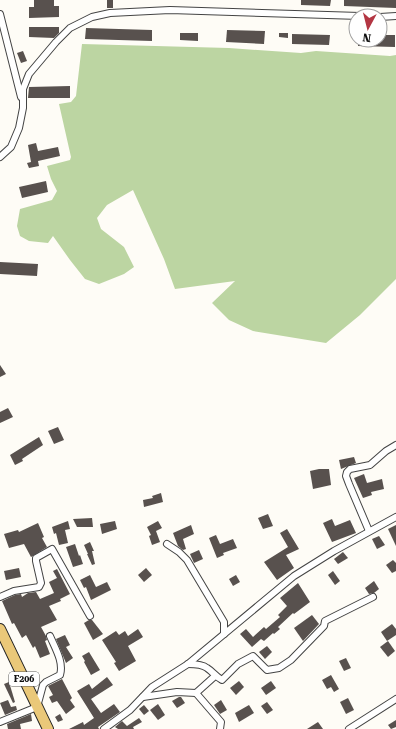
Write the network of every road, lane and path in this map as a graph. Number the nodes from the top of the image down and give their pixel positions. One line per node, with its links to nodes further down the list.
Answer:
1 (0, 14): 3 (street)
2 (348, 16): 3 (street)
3 (23, 108): 4 (street)
4 (0, 157)
5 (396, 445): 7 (street)
6 (396, 517): 7 (street)
7 (369, 531): 13 (street)
8 (167, 544): 13 (street)
9 (0, 597): 11 (street)
10 (373, 598): 16 (street)
11 (90, 616)
12 (0, 629): 20 (main road, F206)
13 (224, 634): 15 (street)
14 (50, 636): 20 (street)
15 (188, 664): 16 (street); 18 (street)
16 (215, 676): 17 (street)
17 (196, 693): 18 (street); 25 (street)
18 (142, 697): 22 (street)
19 (396, 699): 26 (street)
20 (37, 707): 21 (street); 23 (main road, F206)
21 (0, 722)
22 (112, 727): 24 (street)
23 (48, 729)
24 (104, 729)
25 (220, 729)
26 (349, 729)

